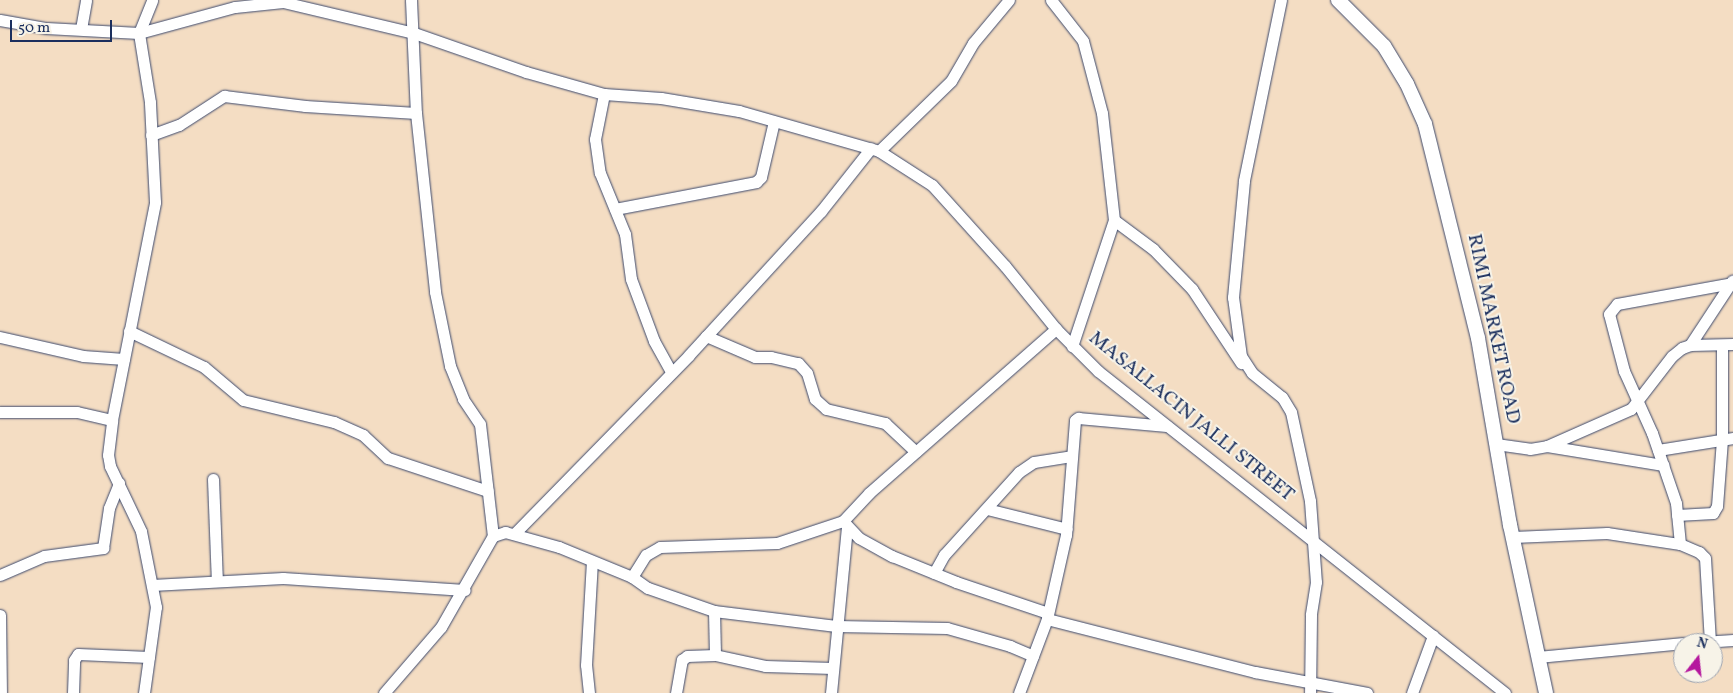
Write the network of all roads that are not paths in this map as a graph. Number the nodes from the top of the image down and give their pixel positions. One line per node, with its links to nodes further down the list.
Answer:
1 (86, 0): 10 (street)
2 (152, 0): 11 (street)
3 (411, 0): 12 (street)
4 (1009, 0): 17 (street)
5 (1281, 0): 30 (street)
6 (1338, 0): 37 (street, RIMI MARKET ROAD)
7 (268, 1): 11 (street, MASALLACIN JALLI STREET); 12 (street, MASALLACIN JALLI STREET)
8 (1054, 2): 19 (street)
9 (0, 20): 10 (street, MASALLACIN JALLI STREET)
10 (81, 29): 11 (street, MASALLACIN JALLI STREET)
11 (139, 33): 16 (street)
12 (414, 33): 13 (street, MASALLACIN JALLI STREET); 14 (street)
13 (604, 94): 15 (street, MASALLACIN JALLI STREET); 18 (street)
14 (416, 113): 16 (street); 45 (street)
15 (774, 121): 17 (street, MASALLACIN JALLI STREET); 18 (street)
16 (151, 135): 22 (street)
17 (875, 150): 21 (street, MASALLACIN JALLI STREET); 23 (street)
18 (615, 209): 29 (street)
19 (1114, 220): 27 (street); 30 (street)
20 (1732, 282): 26 (street); 32 (street)
21 (1056, 329): 27 (street, MASALLACIN JALLI STREET); 40 (street)
22 (129, 331): 28 (street); 45 (street)
23 (706, 336): 29 (street); 40 (street)
24 (0, 337): 28 (street)
25 (1728, 344): 26 (street); 31 (street)
26 (1690, 345): 32 (street)
27 (1072, 346): 35 (street, MASALLACIN JALLI STREET)
28 (124, 359): 34 (street)
29 (671, 372): 50 (street)
30 (1252, 373): 53 (street)
31 (1727, 399): 36 (street)
32 (1638, 402): 38 (street); 39 (street)
33 (0, 412): 34 (street)
34 (112, 420): 44 (street)
35 (1167, 426): 41 (street); 53 (street, MASALLACIN JALLI STREET)
36 (1727, 438): 39 (street); 47 (street)
37 (1496, 444): 38 (street); 52 (street, RIMI MARKET ROAD)
38 (1547, 446): 42 (street)
39 (1658, 450): 42 (street)
40 (916, 452): 48 (street)
41 (1070, 456): 46 (street); 49 (street)
42 (1663, 465): 47 (street)
43 (213, 479): 59 (street)
44 (119, 483): 57 (street); 60 (street)
45 (488, 491): 51 (street)
46 (987, 509): 49 (street); 56 (street)
47 (1677, 515): 54 (street)
48 (845, 525): 56 (street); 58 (street); 65 (street)
49 (1067, 529): 64 (street)
50 (514, 534): 51 (street); 55 (street)
51 (494, 536): 61 (street)
52 (1512, 537): 54 (street); 72 (street, RIMI MARKET ROAD)
53 (1314, 540): 67 (street, MASALLACIN JALLI STREET); 74 (street)
54 (1680, 544): 66 (street)
55 (592, 561): 58 (street); 79 (street)
56 (934, 573): 64 (street)
57 (0, 575)
58 (632, 577): 62 (street)
59 (217, 581): 60 (street); 61 (street)
60 (152, 584): 71 (street)
61 (464, 590): 78 (street)
62 (714, 611): 65 (street); 69 (street)
63 (0, 615): 75 (street)
64 (1047, 616): 70 (street); 74 (street)
65 (836, 626): 70 (street); 73 (street)
66 (1710, 633)
67 (1433, 636): 85 (street); 86 (street, MASALLACIN JALLI STREET)
68 (1673, 644): 72 (street)
69 (716, 655): 73 (street); 80 (street)
70 (1033, 656): 82 (street)
71 (149, 657): 76 (street); 77 (street)
72 (1538, 657): 87 (street, RIMI MARKET ROAD)
73 (833, 668): 81 (street)
74 (1309, 680): 83 (street); 84 (street)
75 (1, 693)
76 (73, 693)
77 (144, 693)
78 (384, 693)
79 (590, 693)
80 (676, 693)
81 (831, 693)
82 (1019, 693)
83 (1310, 693)
84 (1367, 693)
85 (1412, 693)
86 (1505, 693)
87 (1546, 693)

